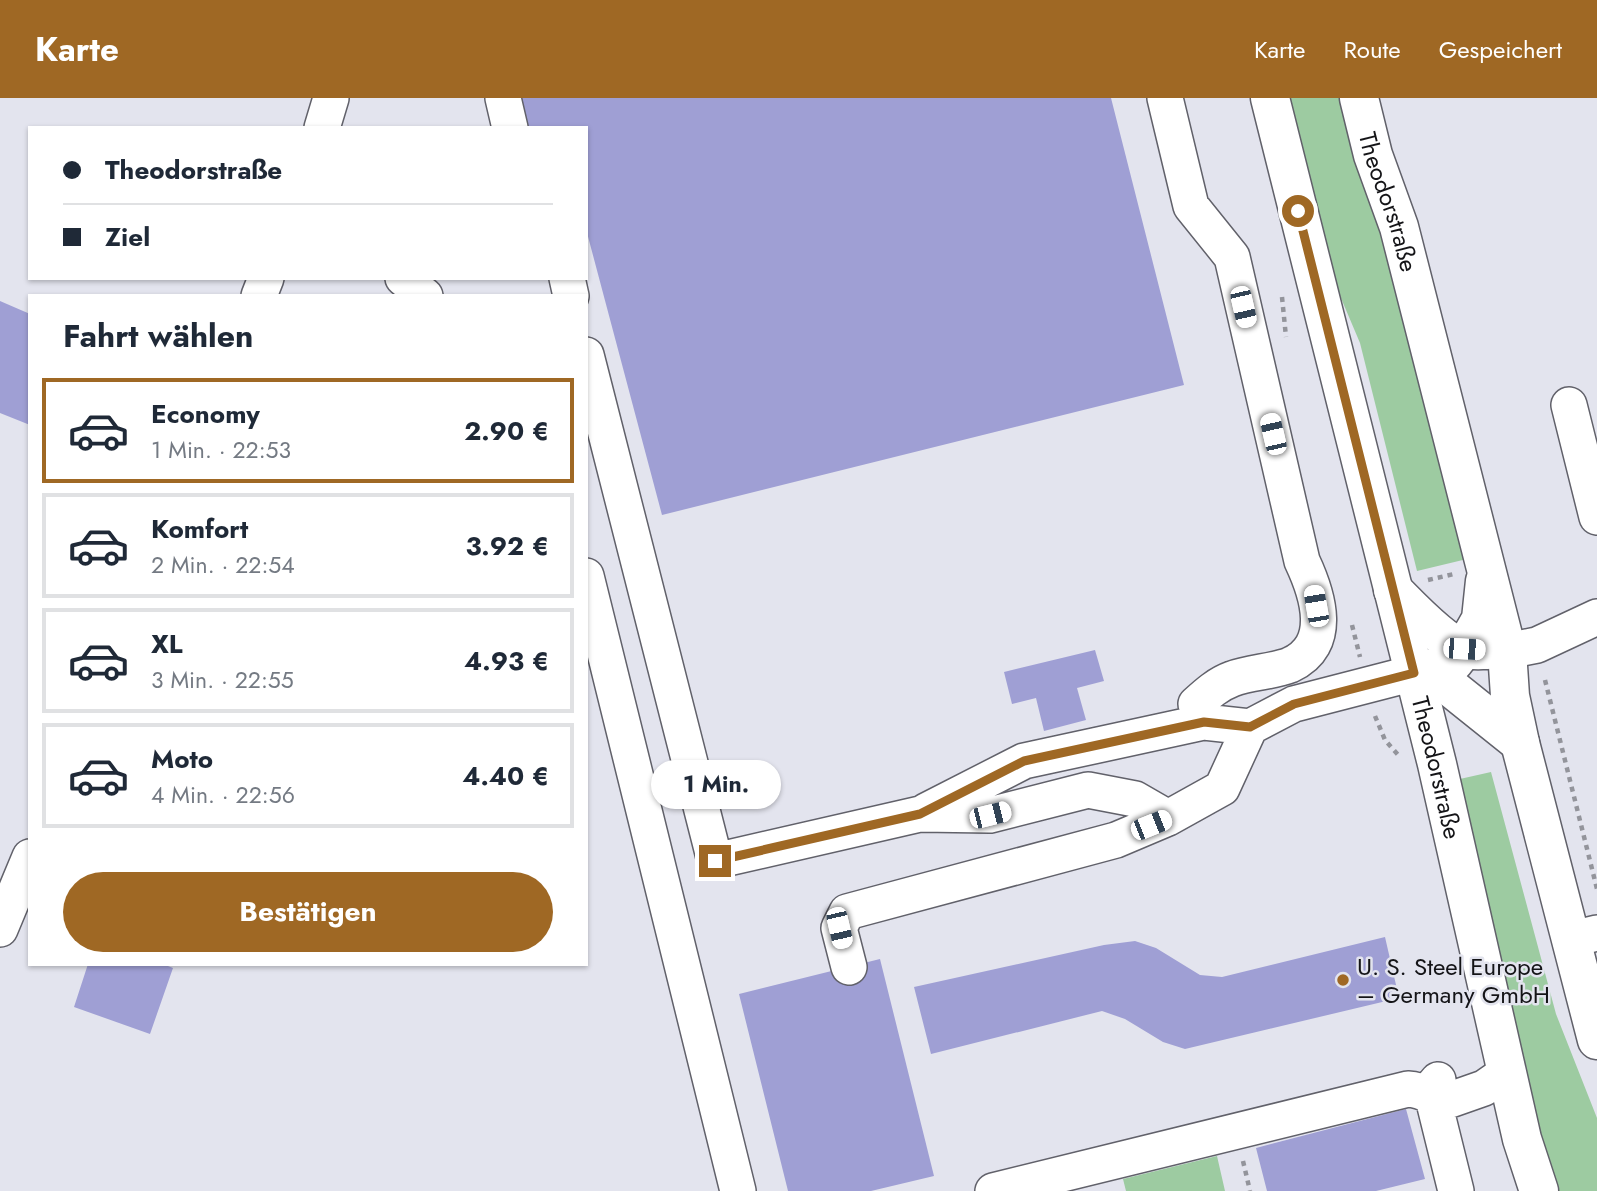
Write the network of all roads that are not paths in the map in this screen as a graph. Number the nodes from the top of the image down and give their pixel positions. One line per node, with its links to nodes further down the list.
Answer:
1 (331, 98): 6 (lane)
2 (503, 98): 7 (lane)
3 (1165, 98): 20 (lane)
4 (1270, 98): 15 (main road, Theodorstraße)
5 (1359, 98): 13 (main road, Theodorstraße)
6 (323, 126)
7 (510, 126)
8 (405, 280): 9 (lane)
9 (423, 294)
10 (588, 363): 23 (lane)
11 (1569, 405): 12 (lane)
12 (1597, 517)
13 (1472, 569): 17 (main road); 18 (main road, Theodorstraße)
14 (588, 584): 32 (lane)
15 (1406, 586): 17 (main road); 19 (main road, Theodorstraße)
16 (1597, 617): 18 (lane)
17 (1464, 649): 18 (main road); 19 (main road)
18 (1507, 652): 22 (main road, Theodorstraße)
19 (1414, 673): 21 (lane); 22 (main road); 30 (main road, Theodorstraße)
20 (1204, 722): 21 (lane); 23 (lane)
21 (1250, 727): 24 (lane)
22 (1520, 743): 27 (main road, Theodorstraße)
23 (920, 814): 24 (lane)
24 (1168, 818): 28 (lane)
25 (28, 862): 26 (lane)
26 (0, 929)
27 (1584, 936): 29 (main road, Theodorstraße)
28 (849, 967)
29 (1597, 1040)
30 (1507, 1072): 31 (lane); 35 (main road, Theodorstraße)
31 (1432, 1094): 33 (lane); 34 (lane)
32 (738, 1191)
33 (993, 1191)
34 (1457, 1191)
35 (1539, 1191)

